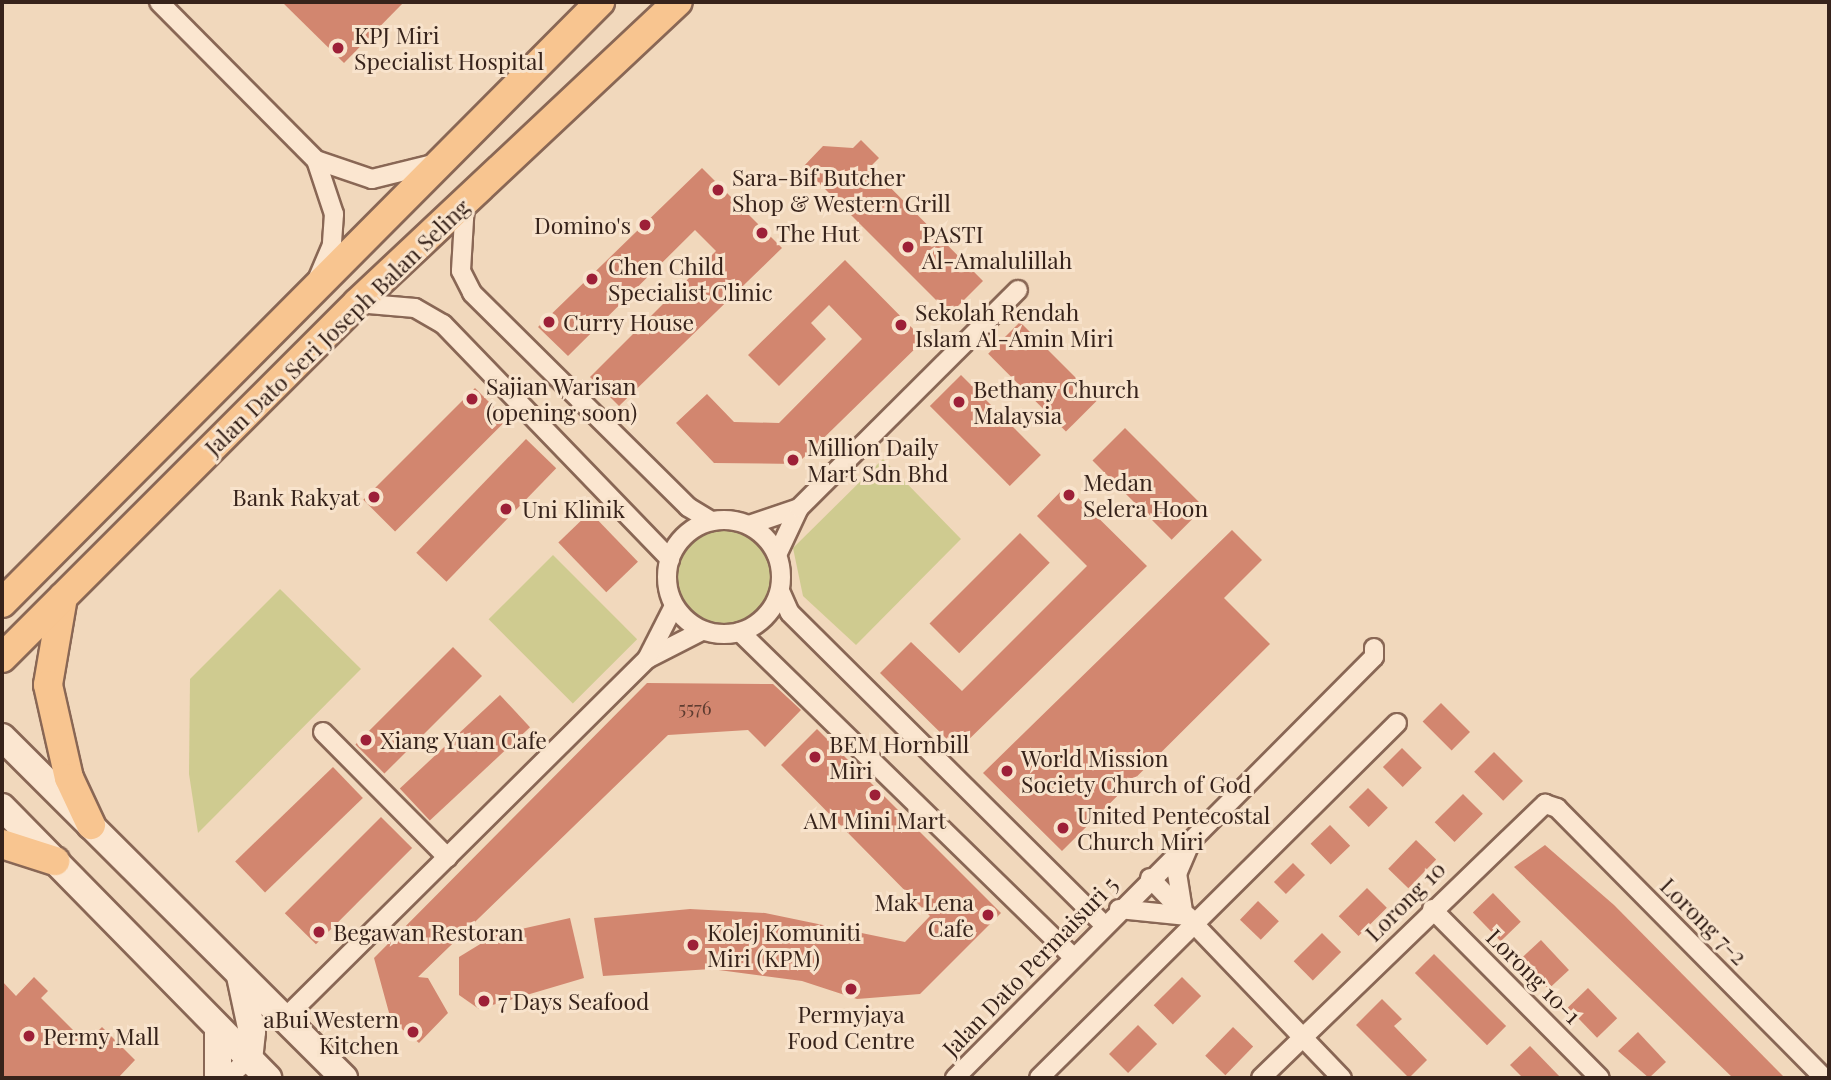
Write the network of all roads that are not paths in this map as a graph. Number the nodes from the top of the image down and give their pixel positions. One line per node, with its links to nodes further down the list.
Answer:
1 (159, 2): 4 (street)
2 (600, 2): 5 (main road, Jalan Dato Seri Joseph Balan Seling)
3 (678, 2): 6 (main road, Jalan Dato Seri Joseph Balan Seling)
4 (316, 160): 5 (street); 7 (street)
5 (441, 162): 7 (main road, Jalan Dato Seri Joseph Balan Seling)
6 (464, 203): 9 (main road, Jalan Dato Seri Joseph Balan Seling); 11 (street)
7 (313, 289): 17 (main road, Jalan Dato Seri Joseph Balan Seling)
8 (1018, 290): 10 (street)
9 (357, 303): 14 (street); 16 (main road, Jalan Dato Seri Joseph Balan Seling)
10 (799, 508): 12 (street); 13 (street)
11 (711, 521): 12 (street); 14 (street)
12 (749, 525): 13 (street)
13 (777, 555): 15 (street)
14 (670, 559): 18 (street)
15 (780, 591): 20 (street); 38 (street)
16 (63, 597): 22 (main road, Jalan Dato Seri Joseph Balan Seling); 29 (main road)
17 (2, 603)
18 (674, 606): 19 (street); 23 (street)
19 (702, 631): 20 (street); 23 (street)
20 (740, 632): 39 (street)
21 (1374, 648): 30 (street, Jalan Dato Permaisuri 5)
22 (2, 658)
23 (647, 659): 32 (street)
24 (1397, 723): 37 (street)
25 (323, 732): 32 (street)
26 (2, 737): 29 (street)
27 (1545, 804): 36 (street, Lorong 10); 54 (street, Lorong 7-2)
28 (2, 807): 33 (street)
29 (91, 825): 40 (street)
30 (1195, 832): 34 (street, Jalan Dato Permaisuri 5); 37 (street)
31 (2, 844): 33 (main road)
32 (448, 858): 41 (street)
33 (55, 861): 42 (street)
34 (1150, 878): 35 (street, Jalan Dato Permaisuri 5); 37 (street)
35 (1119, 909): 37 (street); 38 (street, Jalan Dato Permaisuri 5)
36 (1432, 909): 43 (street, Lorong 10); 53 (street, Lorong 10-1)
37 (1189, 917): 43 (street); 50 (street)
38 (1104, 925): 39 (street, Jalan Dato Permaisuri 5)
39 (1073, 957): 49 (street, Jalan Dato Permaisuri 5)
40 (240, 974): 41 (street); 44 (street)
41 (284, 1019): 48 (street)
42 (218, 1028): 44 (street); 45 (street)
43 (1302, 1038): 51 (street, Lorong 10); 52 (street)
44 (248, 1059): 46 (street); 47 (street)
45 (218, 1078)
46 (228, 1078)
47 (268, 1078)
48 (344, 1078)
49 (955, 1078)
50 (1039, 1078)
51 (1261, 1078)
52 (1342, 1078)
53 (1600, 1078)
54 (1824, 1078)

